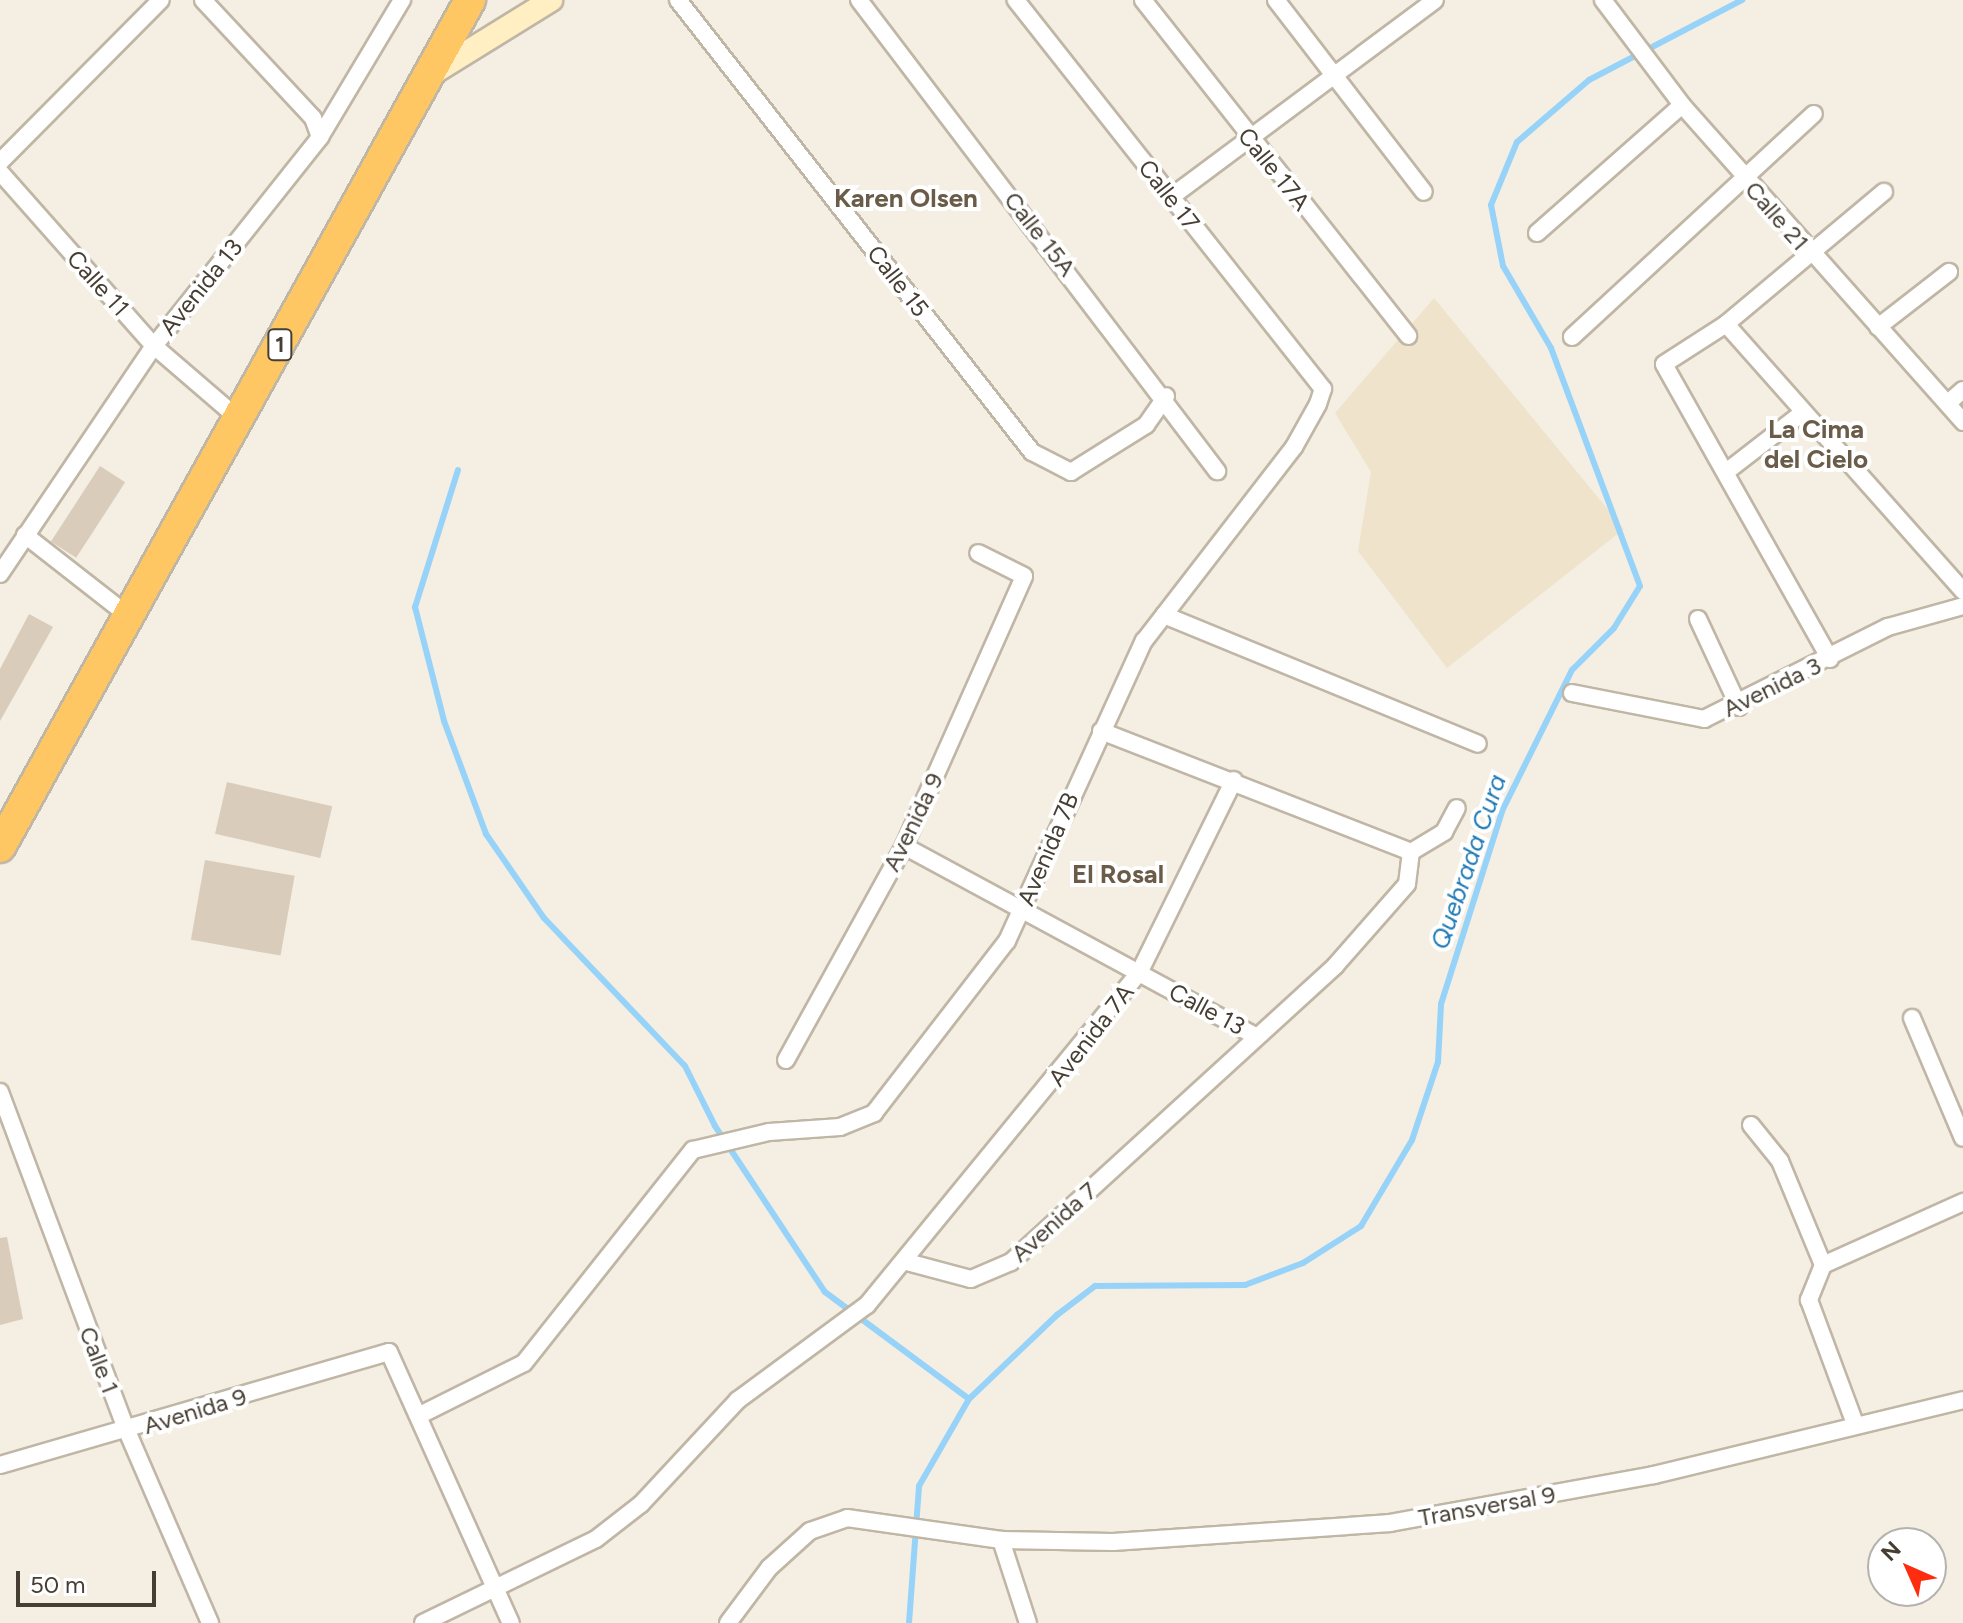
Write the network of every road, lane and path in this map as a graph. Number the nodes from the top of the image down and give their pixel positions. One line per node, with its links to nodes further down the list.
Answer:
1 (161, 0): 19 (street)
2 (203, 0): 17 (street)
3 (402, 0): 17 (street, Avenida 13)
4 (470, 0): 13 (highway, 1)
5 (678, 0): 35 (street, Calle 15)
6 (859, 0): 35 (street, Calle 15A)
7 (1016, 0): 24 (street, Calle 17)
8 (1143, 0): 18 (street, Calle 17A)
9 (1276, 0): 14 (street)
10 (1435, 0): 14 (street)
11 (1603, 0): 15 (street, Calle 21)
12 (539, 3): 13 (main road)
13 (428, 76): 38 (highway, 1)
14 (1334, 78): 18 (street); 22 (street)
15 (1682, 105): 21 (street, Calle 21); 25 (street)
16 (1814, 114): 21 (street)
17 (320, 137): 32 (street, Avenida 13)
18 (1250, 141): 24 (street); 30 (street, Calle 17A)
19 (0, 162)
20 (0, 172): 32 (street, Calle 11)
21 (1743, 176): 26 (street, Calle 21); 31 (street)
22 (1424, 192)
23 (1884, 192): 26 (street)
24 (1171, 197): 33 (street, Calle 17)
25 (1537, 233)
26 (1807, 250): 28 (street); 29 (street, Calle 21)
27 (1949, 272): 29 (street)
28 (1726, 324): 37 (street); 41 (street)
29 (1878, 327): 36 (street, Calle 21)
30 (1408, 336)
31 (1572, 337)
32 (154, 346): 38 (street, Calle 11); 42 (street, Avenida 13)
33 (1323, 389): 47 (street, Avenida 7B)
34 (1963, 390): 36 (street)
35 (1166, 396): 40 (street, Calle 15A)
36 (1948, 403): 39 (street, Calle 21)
37 (1801, 414): 41 (street); 45 (street)
38 (239, 419): 48 (highway, 1)
39 (1963, 422)
40 (1217, 471)
41 (1726, 472): 50 (street)
42 (25, 535): 44 (street, Avenida 13); 48 (street)
43 (978, 553): 59 (street, Avenida 9)
44 (1, 569)
45 (1963, 591)
46 (1963, 606): 50 (street, Avenida 3)
47 (1164, 615): 54 (street, Avenida 7B); 55 (street)
48 (130, 617): 53 (highway, 1)
49 (1698, 619): 52 (street)
50 (1830, 659): 52 (street, Avenida 3)
51 (1572, 693): 52 (street, Avenida 3)
52 (1739, 707)
53 (78, 709): 58 (highway); 60 (highway, 1)
54 (1101, 731): 56 (street); 62 (street, Avenida 7B)
55 (1478, 744)
56 (1234, 780): 61 (street); 63 (street, Avenida 7A)
57 (1457, 808): 61 (street)
58 (0, 821)
59 (904, 846): 62 (street, Calle 13); 66 (street, Avenida 9)
60 (0, 847)
61 (1411, 852): 65 (street, Avenida 7)
62 (1024, 907): 63 (street, Calle 13); 74 (street, Avenida 7B)
63 (1139, 973): 65 (street, Calle 13); 71 (street, Avenida 7A)
64 (1912, 1018): 69 (street)
65 (1256, 1036): 71 (street, Avenida 7)
66 (786, 1060)
67 (0, 1092): 76 (street, Calle 1)
68 (1751, 1125): 72 (street)
69 (1963, 1138)
70 (1963, 1202): 72 (street)
71 (907, 1262): 79 (street)
72 (1823, 1265): 75 (street)
73 (1963, 1400): 75 (street, Transversal 9)
74 (420, 1415): 76 (street, Avenida 9); 79 (street)
75 (1854, 1421): 78 (street, Transversal 9)
76 (127, 1431): 77 (street, Avenida 9); 80 (street, Calle 1)
77 (0, 1465)
78 (1001, 1540): 83 (street, Transversal 9); 84 (street)
79 (499, 1592): 81 (street); 82 (street)
80 (210, 1623)
81 (423, 1623)
82 (511, 1623)
83 (728, 1623)
84 (1028, 1623)

